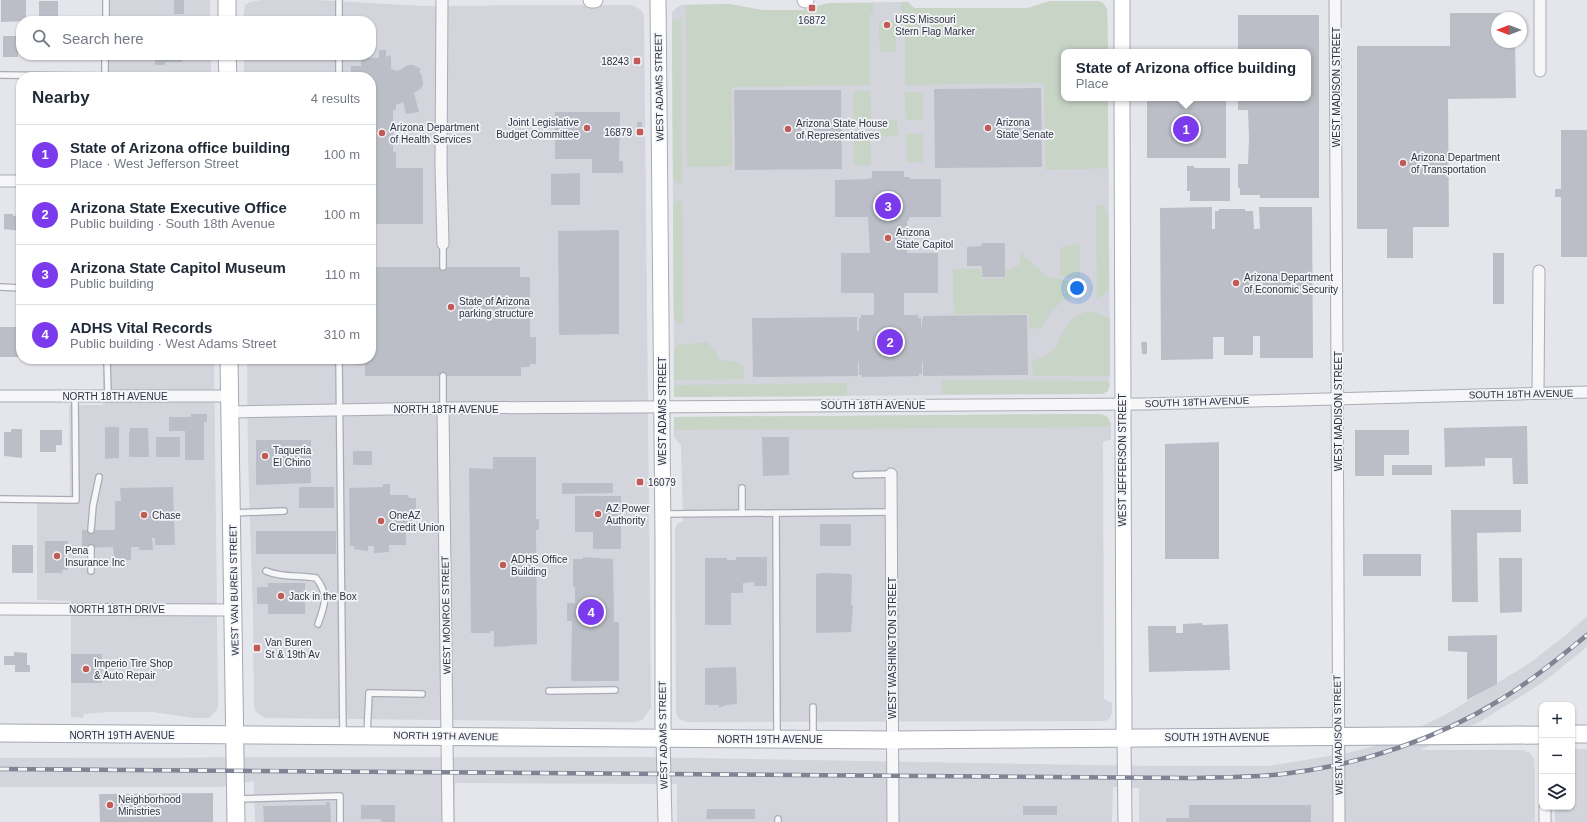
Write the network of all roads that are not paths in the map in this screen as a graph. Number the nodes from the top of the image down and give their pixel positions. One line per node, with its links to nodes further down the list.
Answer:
1 (106, 0): 11 (lane)
2 (227, 0): 12 (main road)
3 (339, 0): 13 (lane)
4 (442, 0): 27 (street)
5 (591, 0): 6 (main road)
6 (595, 0)
7 (658, 0): 45 (main road, WEST ADAMS STREET)
8 (1122, 0): 14 (main road)
9 (1335, 0): 41 (street, WEST MADISON STREET)
10 (1540, 0): 18 (street)
11 (106, 16)
12 (227, 16)
13 (339, 16)
14 (1122, 49)
15 (105, 60): 19 (lane)
16 (228, 60): 20 (main road)
17 (339, 60): 21 (lane)
18 (1540, 71)
19 (105, 72)
20 (228, 72)
21 (339, 72)
22 (0, 75): 23 (lane)
23 (16, 75)
24 (1122, 101): 43 (main road, WEST JEFFERSON STREET)
25 (0, 181): 26 (street)
26 (16, 181)
27 (443, 244): 28 (lane)
28 (443, 267)
29 (1539, 271): 37 (street)
30 (0, 287): 31 (lane)
31 (16, 288)
32 (107, 364): 40 (lane)
33 (229, 364): 42 (main road, WEST VAN BUREN STREET)
34 (339, 364): 46 (lane)
35 (443, 376): 44 (lane)
36 (1587, 392): 37 (street, SOUTH 18TH AVENUE)
37 (1538, 393): 41 (street, SOUTH 18TH AVENUE)
38 (0, 396): 39 (street, NORTH 18TH AVENUE)
39 (75, 396): 40 (street, NORTH 18TH AVENUE); 51 (lane)
40 (108, 396): 42 (street, NORTH 18TH AVENUE)
41 (1337, 398): 43 (street, SOUTH 18TH AVENUE); 78 (street, WEST MADISON STREET)
42 (230, 404): 46 (street, NORTH 18TH AVENUE); 54 (main road, WEST VAN BUREN STREET)
43 (1122, 404): 45 (street, SOUTH 18TH AVENUE); 77 (main road, WEST JEFFERSON STREET)
44 (443, 408): 45 (street, NORTH 18TH AVENUE); 46 (street, NORTH 18TH AVENUE); 76 (street, WEST MONROE STREET)
45 (662, 408): 57 (main road, WEST ADAMS STREET)
46 (339, 410): 73 (lane)
47 (890, 474): 48 (lane); 53 (street, WEST WASHINGTON STREET)
48 (856, 475)
49 (99, 477): 58 (lane)
50 (742, 488): 55 (lane)
51 (0, 499)
52 (284, 511): 54 (lane)
53 (892, 512): 56 (lane); 82 (street, WEST WASHINGTON STREET)
54 (233, 513): 63 (main road, WEST VAN BUREN STREET)
55 (742, 513): 56 (lane); 57 (lane)
56 (776, 513): 80 (lane)
57 (663, 514): 79 (main road, WEST ADAMS STREET)
58 (91, 530)
59 (92, 548): 60 (lane)
60 (92, 571)
61 (266, 571): 64 (lane)
62 (0, 609): 63 (street, NORTH 18TH DRIVE)
63 (234, 610): 72 (main road, WEST VAN BUREN STREET)
64 (318, 624)
65 (615, 690): 66 (lane)
66 (549, 691)
67 (422, 694): 74 (lane)
68 (812, 707): 81 (lane)
69 (0, 733): 72 (main road, NORTH 19TH AVENUE)
70 (1575, 734): 71 (main road)
71 (1587, 734)
72 (236, 735): 73 (main road, NORTH 19TH AVENUE); 83 (main road, WEST VAN BUREN STREET)
73 (343, 735): 74 (main road, NORTH 19TH AVENUE)
74 (368, 735): 76 (main road, NORTH 19TH AVENUE)
75 (1539, 735): 78 (main road, SOUTH 19TH AVENUE)
76 (448, 736): 79 (main road, NORTH 19TH AVENUE); 87 (street, WEST MONROE STREET)
77 (1124, 737): 78 (main road, SOUTH 19TH AVENUE); 82 (main road, SOUTH 19TH AVENUE); 90 (street, WEST JEFFERSON STREET)
78 (1338, 737): 91 (street, WEST MADISON STREET)
79 (663, 738): 80 (main road, NORTH 19TH AVENUE); 88 (street, WEST ADAMS STREET)
80 (777, 739): 81 (main road, NORTH 19TH AVENUE)
81 (813, 739): 82 (main road, NORTH 19TH AVENUE)
82 (893, 740): 89 (street, WEST WASHINGTON STREET)
83 (236, 799): 85 (main road, WEST VAN BUREN STREET); 86 (lane)
84 (1545, 810): 92 (street)
85 (236, 822)
86 (340, 822)
87 (448, 822)
88 (664, 822)
89 (893, 822)
90 (1125, 822)
91 (1340, 822)
92 (1545, 822)

